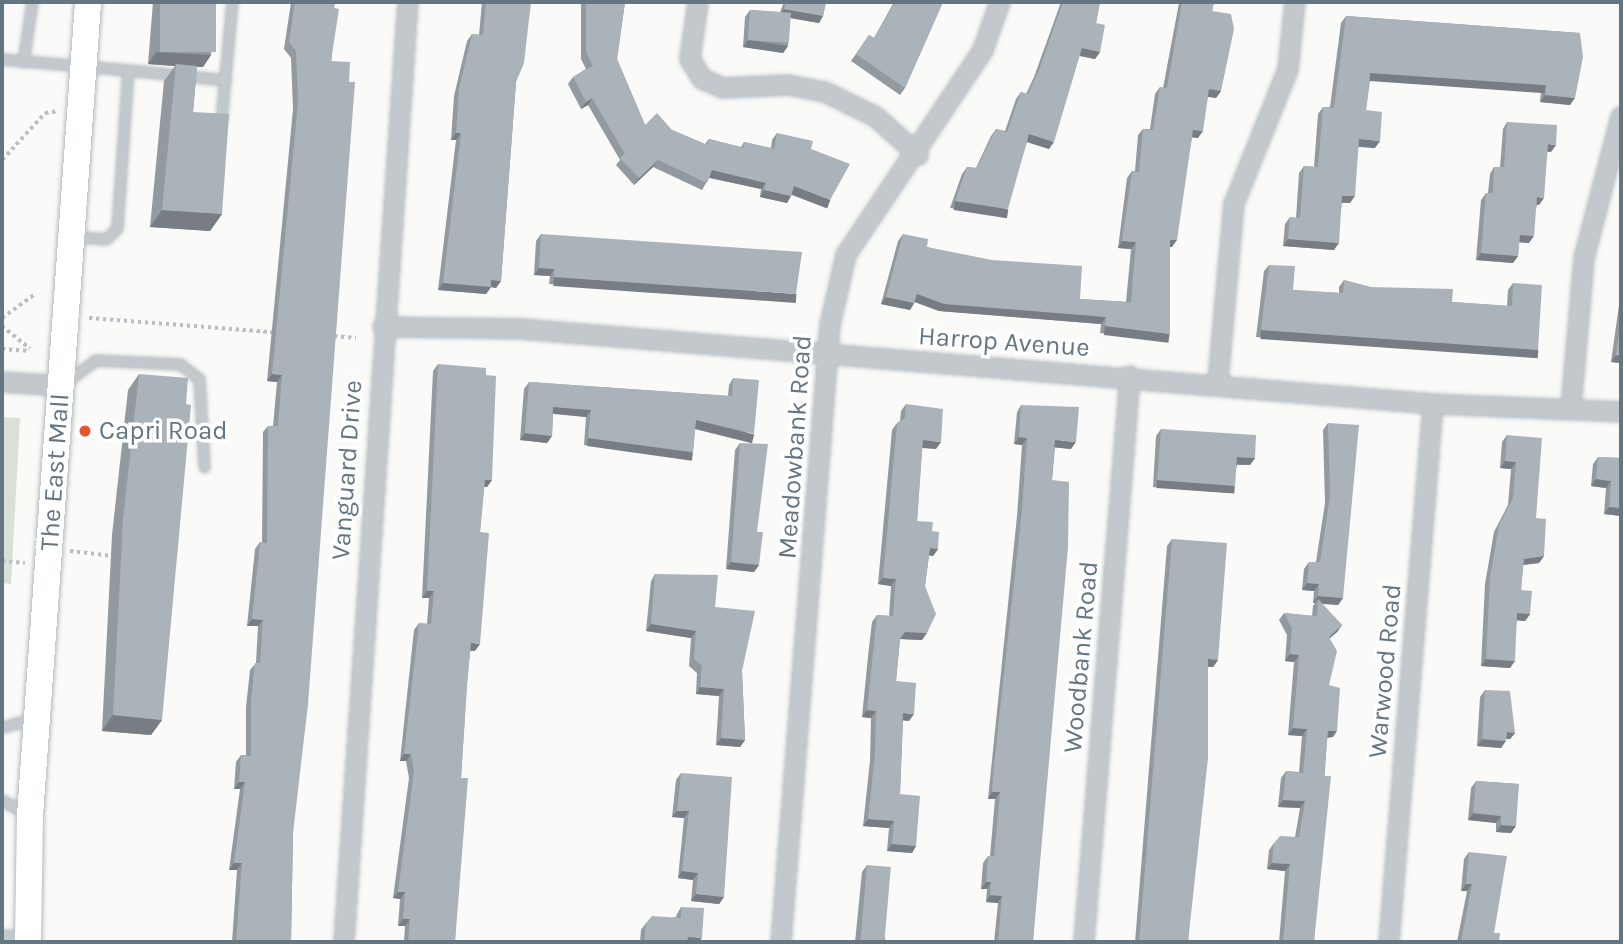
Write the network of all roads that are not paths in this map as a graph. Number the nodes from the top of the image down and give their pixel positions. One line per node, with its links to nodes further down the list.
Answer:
1 (32, 2): 9 (lane)
2 (88, 2): 10 (main road, The East Mall)
3 (232, 2): 12 (lane)
4 (408, 2): 17 (street, Vanguard Drive)
5 (698, 2): 15 (street)
6 (1000, 2): 15 (street, Meadowbank Road)
7 (1295, 2): 21 (street)
8 (2, 59): 9 (lane)
9 (23, 62): 10 (lane)
10 (83, 67): 11 (lane); 16 (main road, The East Mall)
11 (128, 70): 12 (lane); 16 (lane)
12 (225, 80): 14 (lane)
13 (1621, 117): 24 (street)
14 (221, 120)
15 (918, 155): 18 (street, Meadowbank Road)
16 (73, 237): 22 (main road, The East Mall)
17 (383, 327): 18 (street, Harrop Avenue); 32 (street, Vanguard Drive)
18 (829, 356): 19 (street, Harrop Avenue); 33 (street, Meadowbank Road)
19 (1130, 376): 21 (street, Harrop Avenue); 34 (street, Woodbank Road)
20 (2, 382): 22 (street)
21 (1218, 382): 23 (street, Harrop Avenue)
22 (61, 386): 26 (lane); 27 (main road, The East Mall)
23 (1433, 404): 24 (street, Harrop Avenue); 35 (street, Warwood Road)
24 (1571, 408): 25 (street, Harrop Avenue)
25 (1621, 412)
26 (204, 467)
27 (41, 716): 28 (lane); 30 (main road, The East Mall)
28 (2, 727)
29 (2, 800): 30 (lane)
30 (30, 816): 31 (main road, The East Mall)
31 (19, 938)
32 (344, 942)
33 (781, 942)
34 (1084, 942)
35 (1389, 942)

